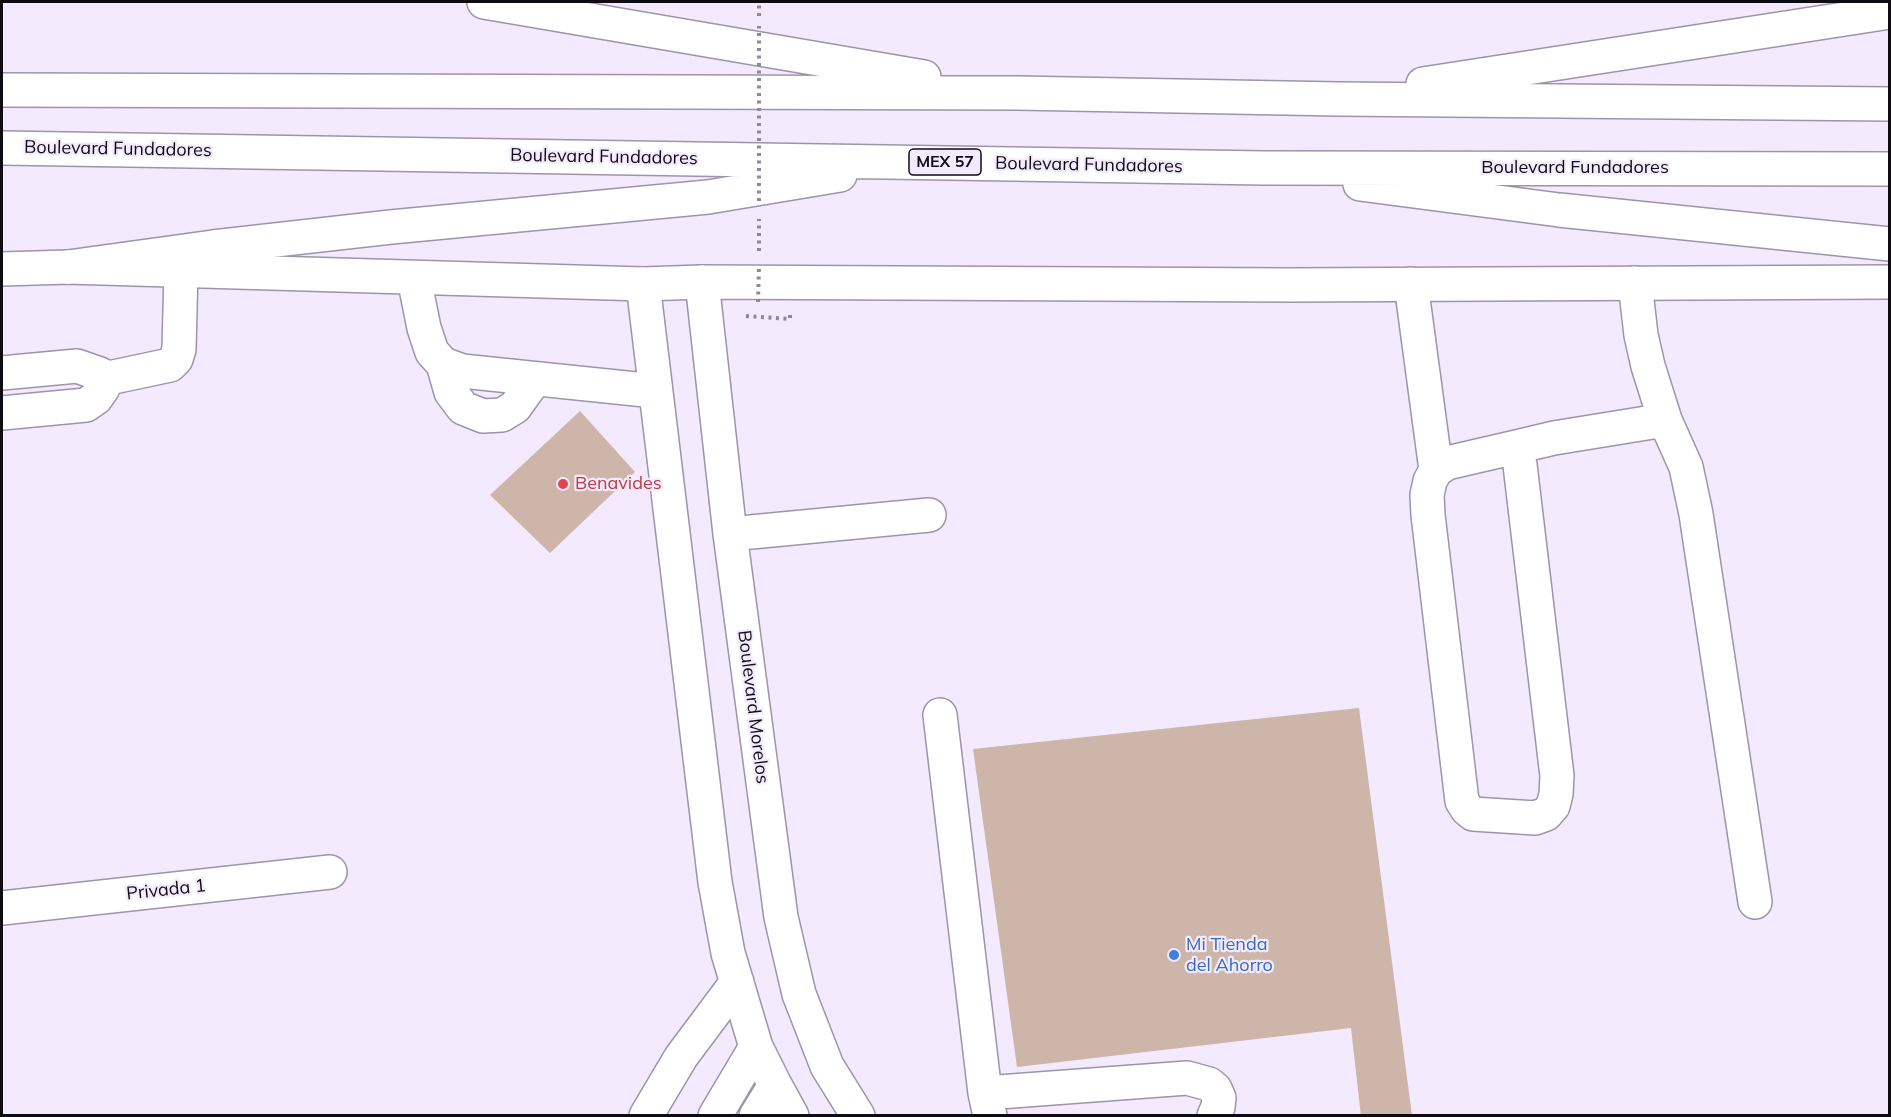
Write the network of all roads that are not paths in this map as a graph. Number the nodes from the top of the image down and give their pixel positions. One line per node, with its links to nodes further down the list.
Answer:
1 (484, 2): 4 (main road)
2 (1890, 12): 5 (main road)
3 (2, 90): 4 (main road)
4 (1017, 93): 5 (main road)
5 (1338, 99): 6 (main road)
6 (1890, 104)
7 (2, 148): 8 (main road, Boulevard Fundadores / MEX 57)
8 (922, 162): 9 (main road, Boulevard Fundadores / MEX 57); 12 (main road)
9 (1264, 168): 10 (main road, Boulevard Fundadores / MEX 57); 11 (main road)
10 (1890, 169)
11 (1890, 244)
12 (68, 267): 13 (main road); 14 (main road)
13 (2, 269)
14 (181, 271): 15 (main road); 22 (main road)
15 (414, 278): 18 (main road); 23 (main road)
16 (702, 282): 18 (main road); 19 (main road); 29 (main road, Boulevard Morelos)
17 (1890, 282): 20 (main road)
18 (643, 284): 23 (main road)
19 (1411, 284): 20 (main road); 27 (main road)
20 (1635, 284): 25 (main road)
21 (2, 373): 22 (main road)
22 (104, 379): 24 (main road)
23 (655, 391): 34 (main road)
24 (2, 413)
25 (1665, 420): 26 (main road); 32 (main road)
26 (1516, 447): 27 (main road); 27 (main road)
27 (1436, 470)
28 (929, 515): 29 (main road)
29 (730, 534): 42 (main road, Boulevard Morelos)
30 (940, 715): 37 (main road)
31 (330, 872): 33 (main road, Privada 1)
32 (1755, 902)
33 (2, 909)
34 (736, 982): 35 (main road); 38 (main road)
35 (756, 1047): 36 (main road); 39 (main road)
36 (775, 1085): 40 (main road); 41 (main road)
37 (988, 1104): 43 (main road)
38 (646, 1116)
39 (715, 1116)
40 (756, 1116)
41 (792, 1116)
42 (858, 1116)
43 (1214, 1116)

